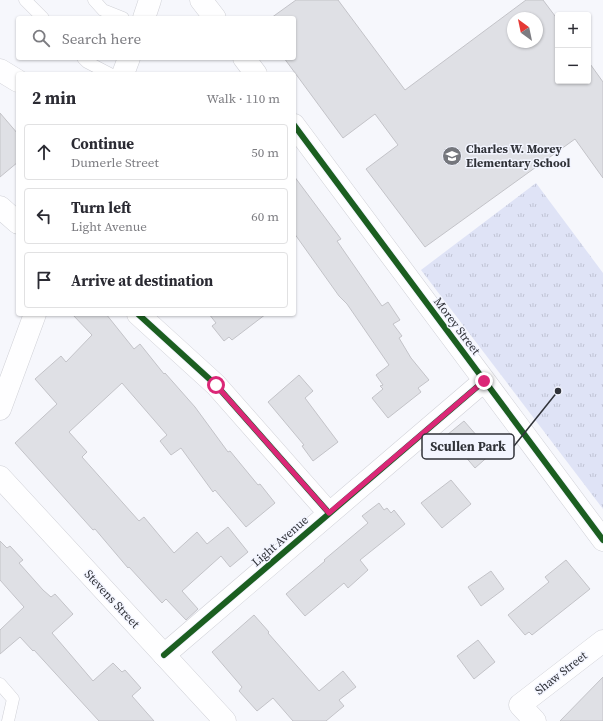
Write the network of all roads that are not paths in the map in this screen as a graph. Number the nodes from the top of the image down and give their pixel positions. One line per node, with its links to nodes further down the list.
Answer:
1 (25, 0): 5 (lane)
2 (94, 0): 6 (lane)
3 (150, 0): 7 (street)
4 (201, 0): 8 (street)
5 (41, 16)
6 (118, 16)
7 (145, 16)
8 (213, 16)
9 (85, 60): 13 (lane)
10 (128, 60): 14 (street)
11 (246, 60): 15 (street)
12 (0, 70): 16 (street)
13 (106, 72)
14 (124, 72)
15 (254, 72)
16 (16, 80)
17 (296, 128): 22 (street, Morey Street)
18 (0, 207): 19 (street)
19 (16, 221)
20 (34, 316): 23 (street)
21 (140, 316): 25 (street)
22 (484, 381): 25 (street, Light Avenue); 26 (street, Morey Street)
23 (0, 409)
24 (0, 477): 28 (street, Stevens Street)
25 (329, 513): 28 (street, Light Avenue)
26 (603, 540)
27 (603, 641): 32 (street, Shaw Street)
28 (164, 655): 31 (street, Stevens Street)
29 (0, 684): 30 (lane)
30 (8, 721)
31 (225, 721)
32 (535, 721)

